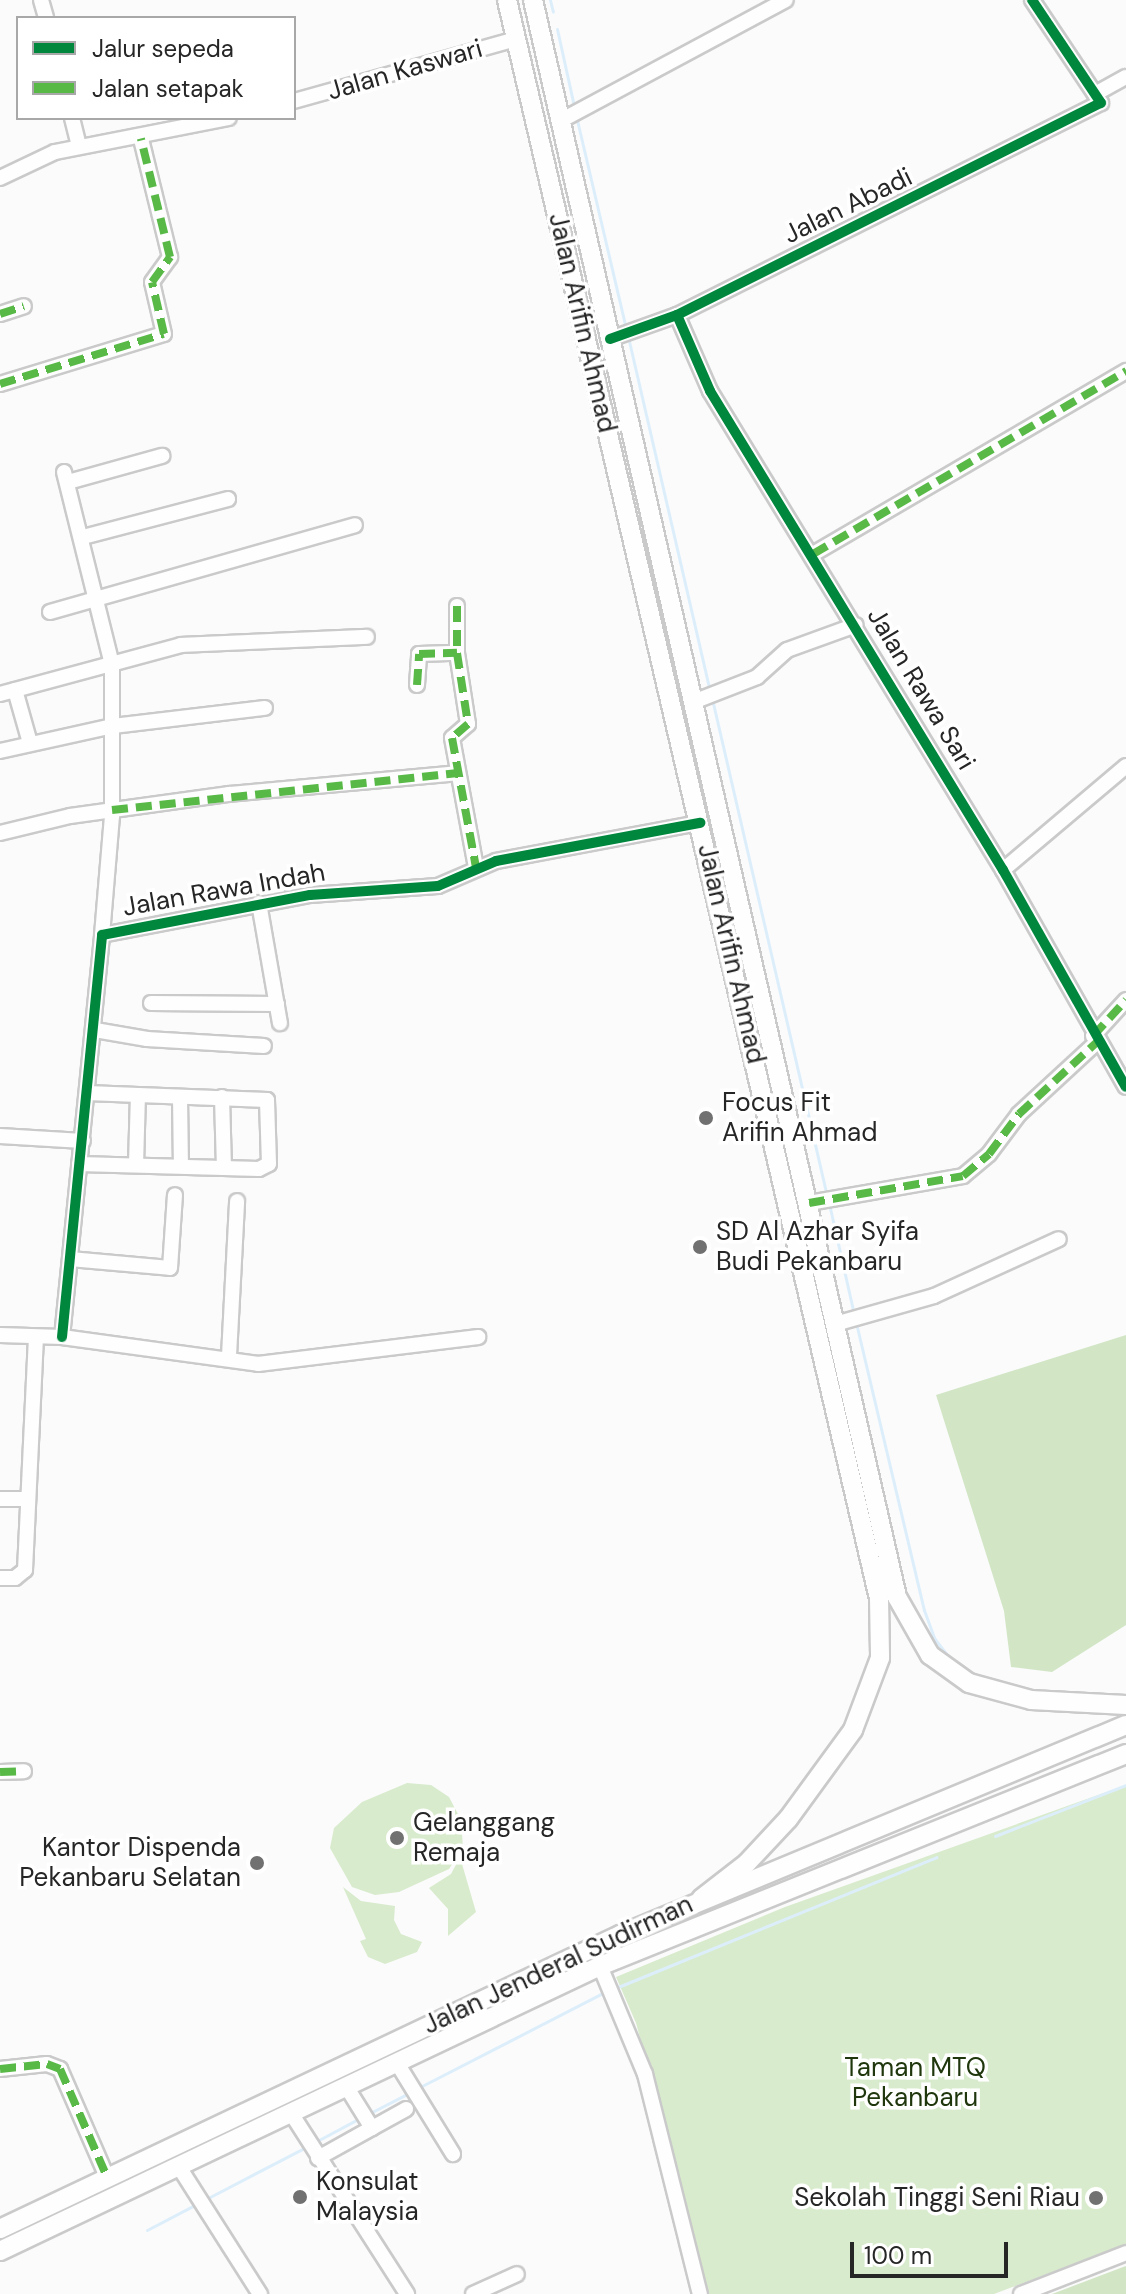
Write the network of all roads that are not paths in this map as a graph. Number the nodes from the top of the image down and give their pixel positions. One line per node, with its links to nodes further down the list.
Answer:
1 (507, 0): 5 (main road, Jalan Arifin Ahmad)
2 (533, 0): 11 (main road, Jalan Arifin Ahmad)
3 (786, 0): 11 (street)
4 (1032, 0): 7 (street)
5 (516, 39): 8 (street, Jalan Kaswari); 16 (main road, Jalan Arifin Ahmad)
6 (1126, 77): 7 (street, Jalan Abadi)
7 (1098, 98): 19 (street, Jalan Abadi)
8 (296, 100)
9 (72, 120): 13 (street)
10 (221, 120): 12 (street)
11 (560, 121): 15 (main road, Jalan Arifin Ahmad)
12 (141, 139): 13 (street); 22 (street)
13 (79, 146): 14 (street)
14 (0, 178)
15 (588, 247): 16 (main road); 20 (main road, Jalan Arifin Ahmad)
16 (564, 248): 45 (main road, Jalan Arifin Ahmad)
17 (24, 306): 18 (street)
18 (0, 314)
19 (677, 315): 20 (street, Jalan Abadi); 27 (street, Jalan Rawa Sari)
20 (610, 339): 37 (main road, Jalan Arifin Ahmad)
21 (1126, 371): 27 (street)
22 (0, 384)
23 (162, 456): 26 (street)
24 (228, 499): 26 (street)
25 (355, 525): 28 (street)
26 (83, 537): 28 (street)
27 (813, 554): 31 (street, Jalan Rawa Sari)
28 (98, 598): 30 (street); 34 (street)
29 (457, 606): 33 (street)
30 (50, 612)
31 (856, 625): 37 (street); 48 (street, Jalan Rawa Sari)
32 (367, 637): 34 (street)
33 (457, 653): 35 (street); 43 (street)
34 (112, 665): 36 (street); 39 (street)
35 (417, 685)
36 (7, 692): 40 (street)
37 (693, 702): 57 (main road, Jalan Arifin Ahmad)
38 (265, 708): 39 (street)
39 (113, 726): 40 (street); 44 (street)
40 (30, 743): 41 (street)
41 (0, 751)
42 (1126, 766): 48 (street)
43 (458, 773): 44 (street); 47 (street)
44 (112, 810): 46 (street); 50 (street)
45 (695, 824): 47 (street, Jalan Rawa Indah); 59 (main road, Jalan Arifin Ahmad)
46 (0, 833)
47 (476, 867): 49 (street, Jalan Rawa Indah)
48 (1003, 870): 56 (street, Jalan Rawa Sari)
49 (259, 903): 50 (street, Jalan Rawa Indah); 53 (street)
50 (102, 935): 55 (street, Jalan Rawa Indah)
51 (1126, 1000): 56 (street)
52 (151, 1003): 53 (street)
53 (277, 1004): 54 (street)
54 (280, 1023)
55 (95, 1030): 58 (street); 61 (street, Jalan Rawa Indah)
56 (1095, 1039): 60 (street, Jalan Rawa Sari); 73 (street)
57 (773, 1043): 59 (main road); 73 (main road, Jalan Arifin Ahmad)
58 (264, 1046)
59 (754, 1046): 94 (main road, Jalan Arifin Ahmad)
60 (1126, 1087)
61 (87, 1093): 62 (street); 66 (street, Jalan Rawa Indah)
62 (138, 1095): 63 (street); 68 (street)
63 (180, 1097): 64 (street); 69 (street)
64 (222, 1097): 70 (street); 70 (street)
65 (0, 1136): 66 (street)
66 (83, 1141): 67 (street, Jalan Rawa Indah)
67 (79, 1164): 68 (street); 75 (street, Jalan Rawa Indah)
68 (136, 1165): 69 (street)
69 (181, 1166): 70 (street)
70 (224, 1168)
71 (175, 1195): 75 (street)
72 (237, 1201): 81 (street)
73 (809, 1203): 76 (main road, Jalan Arifin Ahmad)
74 (1059, 1239): 76 (street)
75 (70, 1259): 79 (street, Jalan Rawa Indah)
76 (835, 1324): 85 (main road, Jalan Arifin Ahmad)
77 (0, 1335): 78 (street)
78 (36, 1337): 79 (street); 83 (street)
79 (62, 1337): 81 (street)
80 (478, 1337): 81 (street)
81 (229, 1356)
82 (0, 1499): 83 (street)
83 (25, 1499): 84 (street)
84 (0, 1578)
85 (1126, 1705)
86 (1126, 1725): 90 (main road, Jalan Jenderal Sudirman)
87 (1126, 1754): 92 (main road, Jalan Jenderal Sudirman)
88 (24, 1771): 89 (street)
89 (0, 1772)
90 (961, 1792): 91 (main road, Jalan Jenderal Sudirman); 92 (main road)
91 (928, 1806): 93 (main road); 94 (main road, Jalan Jenderal Sudirman)
92 (970, 1815): 93 (main road, Jalan Jenderal Sudirman)
93 (937, 1829): 95 (main road, Jalan Jenderal Sudirman)
94 (701, 1899): 102 (main road, Jalan Jenderal Sudirman)
95 (600, 1966): 96 (main road, Jalan Jenderal Sudirman); 115 (street)
96 (397, 2063): 98 (main road, Jalan Jenderal Sudirman); 103 (street)
97 (0, 2069): 107 (street)
98 (346, 2086): 100 (main road, Jalan Jenderal Sudirman); 101 (street)
99 (406, 2109): 101 (street)
100 (291, 2113): 104 (main road, Jalan Jenderal Sudirman); 105 (street)
101 (372, 2128): 105 (street)
102 (189, 2135): 104 (main road); 107 (main road, Jalan Jenderal Sudirman)
103 (453, 2154)
104 (199, 2158): 106 (main road, Jalan Jenderal Sudirman)
105 (318, 2158): 113 (street)
106 (179, 2167): 109 (main road, Jalan Jenderal Sudirman); 112 (street)
107 (107, 2177): 108 (main road, Jalan Jenderal Sudirman)
108 (0, 2229)
109 (0, 2251)
110 (1126, 2253): 116 (street)
111 (517, 2274): 114 (street)
112 (260, 2294)
113 (407, 2294)
114 (473, 2294)
115 (700, 2294)
116 (1021, 2294)

